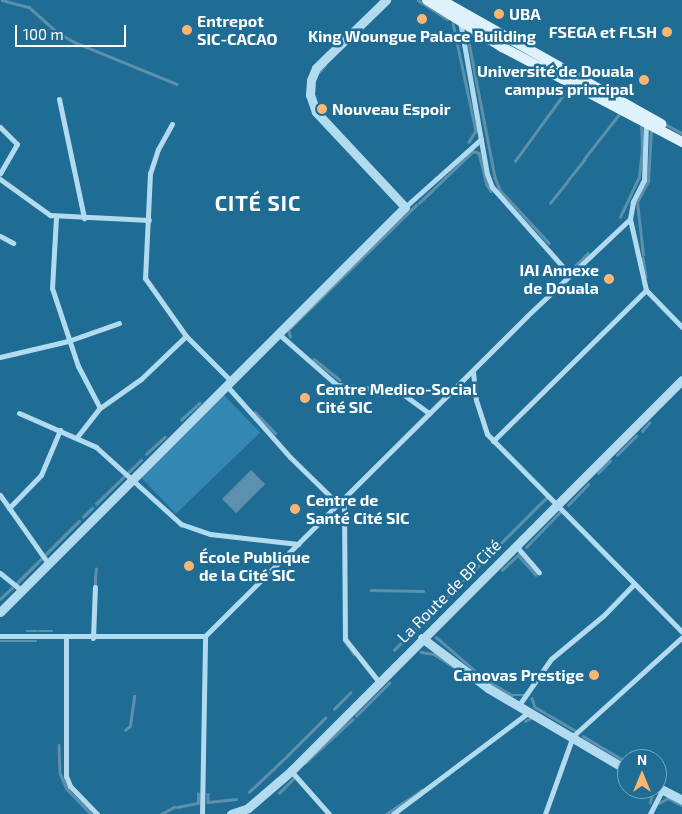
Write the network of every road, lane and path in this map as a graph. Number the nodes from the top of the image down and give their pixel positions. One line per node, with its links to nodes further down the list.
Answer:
1 (386, 0): 14 (street)
2 (427, 0): 4 (main road)
3 (441, 0): 9 (main road)
4 (460, 21): 7 (main road); 10 (street)
5 (59, 99): 16 (street)
6 (172, 124): 18 (street)
7 (646, 124): 11 (main road); 17 (street)
8 (0, 127): 12 (street)
9 (682, 135)
10 (480, 139): 14 (street); 21 (street)
11 (682, 142)
12 (0, 174)
13 (0, 179): 15 (street)
14 (405, 207): 25 (street)
15 (56, 217): 16 (street); 27 (street)
16 (84, 218): 18 (street)
17 (630, 219): 21 (street); 22 (street)
18 (149, 220): 26 (street)
19 (0, 236): 20 (street)
20 (13, 243)
21 (570, 275): 29 (street)
22 (646, 290): 24 (street); 37 (street)
23 (119, 322): 27 (street)
24 (682, 327)
25 (280, 335): 31 (street); 34 (street)
26 (186, 336): 31 (street); 32 (street)
27 (68, 341): 28 (street); 32 (street)
28 (0, 357)
29 (473, 372): 34 (street); 37 (street)
30 (681, 383): 41 (street, La Route de BP Cité)
31 (229, 384): 38 (street); 42 (street)
32 (100, 408): 36 (street)
33 (19, 413): 35 (street)
34 (429, 413): 40 (street)
35 (60, 430): 36 (street); 43 (street)
36 (77, 437): 38 (street)
37 (493, 441): 41 (street)
38 (133, 479): 44 (street); 46 (street)
39 (0, 495): 43 (street)
40 (344, 501): 42 (street); 60 (street)
41 (558, 504): 45 (street, La Route de BP Cité); 49 (street)
42 (339, 505): 44 (street)
43 (9, 508): 46 (street)
44 (298, 544): 55 (street)
45 (516, 546): 47 (street); 59 (street, La Route de BP Cité)
46 (48, 563): 51 (street)
47 (539, 572)
48 (0, 573): 51 (street)
49 (634, 584): 53 (street); 61 (street)
50 (95, 587): 58 (street)
51 (21, 590): 52 (street)
52 (0, 612)
53 (682, 632)
54 (0, 636): 57 (street)
55 (205, 636): 58 (street); 70 (street)
56 (682, 637): 63 (street)
57 (66, 638): 58 (street); 69 (street)
58 (94, 638)
59 (422, 638): 60 (street, La Route de BP Cité); 61 (street)
60 (379, 682): 65 (street, La Route de BP Cité)
61 (519, 706): 62 (street)
62 (529, 712): 63 (street); 73 (street)
63 (573, 736): 64 (street); 74 (street)
64 (617, 764)
65 (291, 771): 71 (street, La Route de BP Cité); 72 (street)
66 (667, 793): 68 (street)
67 (655, 799): 75 (street)
68 (682, 800)
69 (97, 814)
70 (202, 814)
71 (231, 814)
72 (329, 814)
73 (393, 814)
74 (545, 814)
75 (650, 814)

